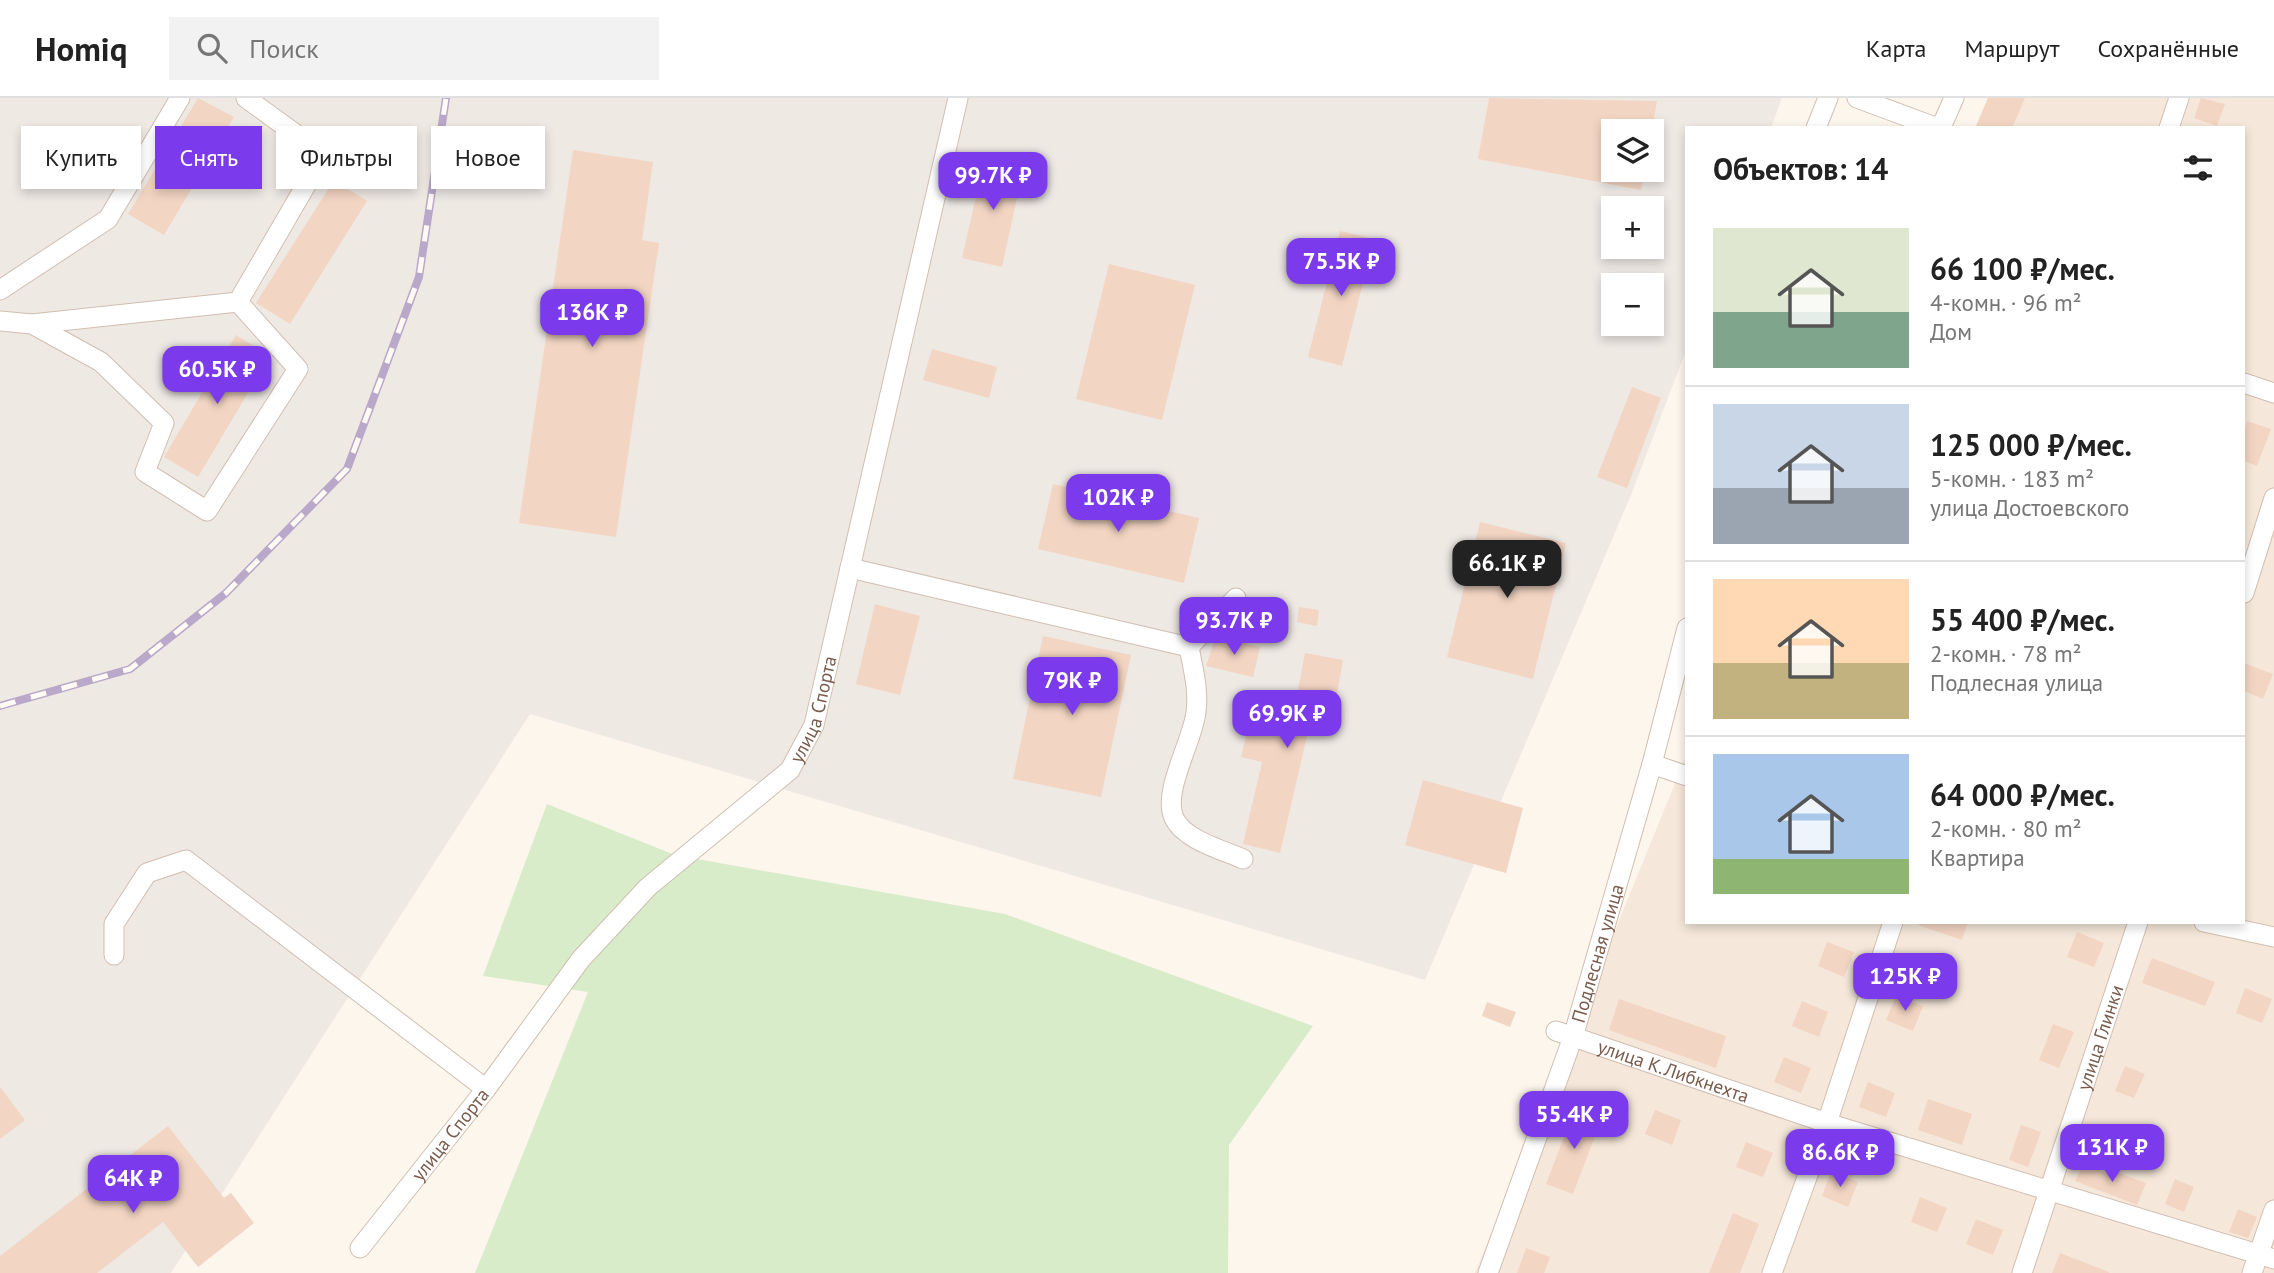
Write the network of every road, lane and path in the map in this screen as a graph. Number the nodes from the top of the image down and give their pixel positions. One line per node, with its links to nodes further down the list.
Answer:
1 (180, 98): 12 (street)
2 (246, 98): 13 (street)
3 (958, 98): 19 (street, улица Спорта)
4 (1828, 98): 8 (street)
5 (1857, 98): 9 (street)
6 (1954, 98): 10 (street)
7 (2179, 98): 11 (street)
8 (1817, 126)
9 (1932, 126)
10 (1937, 126)
11 (2170, 126)
12 (0, 290)
13 (239, 302): 15 (street); 15 (street)
14 (0, 321): 15 (street)
15 (32, 324)
16 (2245, 383): 17 (street)
17 (2274, 393)
18 (2274, 498): 20 (street)
19 (850, 568): 23 (street); 33 (street, улица Спорта)
20 (2245, 590)
21 (1236, 598): 23 (street)
22 (1685, 636): 24 (street, Подлесная улица)
23 (1189, 647): 26 (street)
24 (1652, 764): 25 (street); 32 (street, Подлесная улица)
25 (1685, 775)
26 (1243, 859)
27 (1892, 924): 34 (street)
28 (2137, 924): 35 (street, улица Глинки)
29 (2213, 924): 30 (street)
30 (2274, 937)
31 (114, 955): 33 (street)
32 (1564, 1034): 34 (street, улица К.Либкнехта); 39 (street, Подлесная улица)
33 (486, 1089): 37 (street, улица Спорта)
34 (1828, 1123): 35 (street, улица К.Либкнехта); 40 (street)
35 (2047, 1191): 38 (street, улица К.Либкнехта); 41 (street, улица Глинки)
36 (2274, 1210): 38 (street)
37 (360, 1248)
38 (2266, 1256): 42 (street)
39 (1488, 1273)
40 (1772, 1273)
41 (2022, 1273)
42 (2252, 1273)

